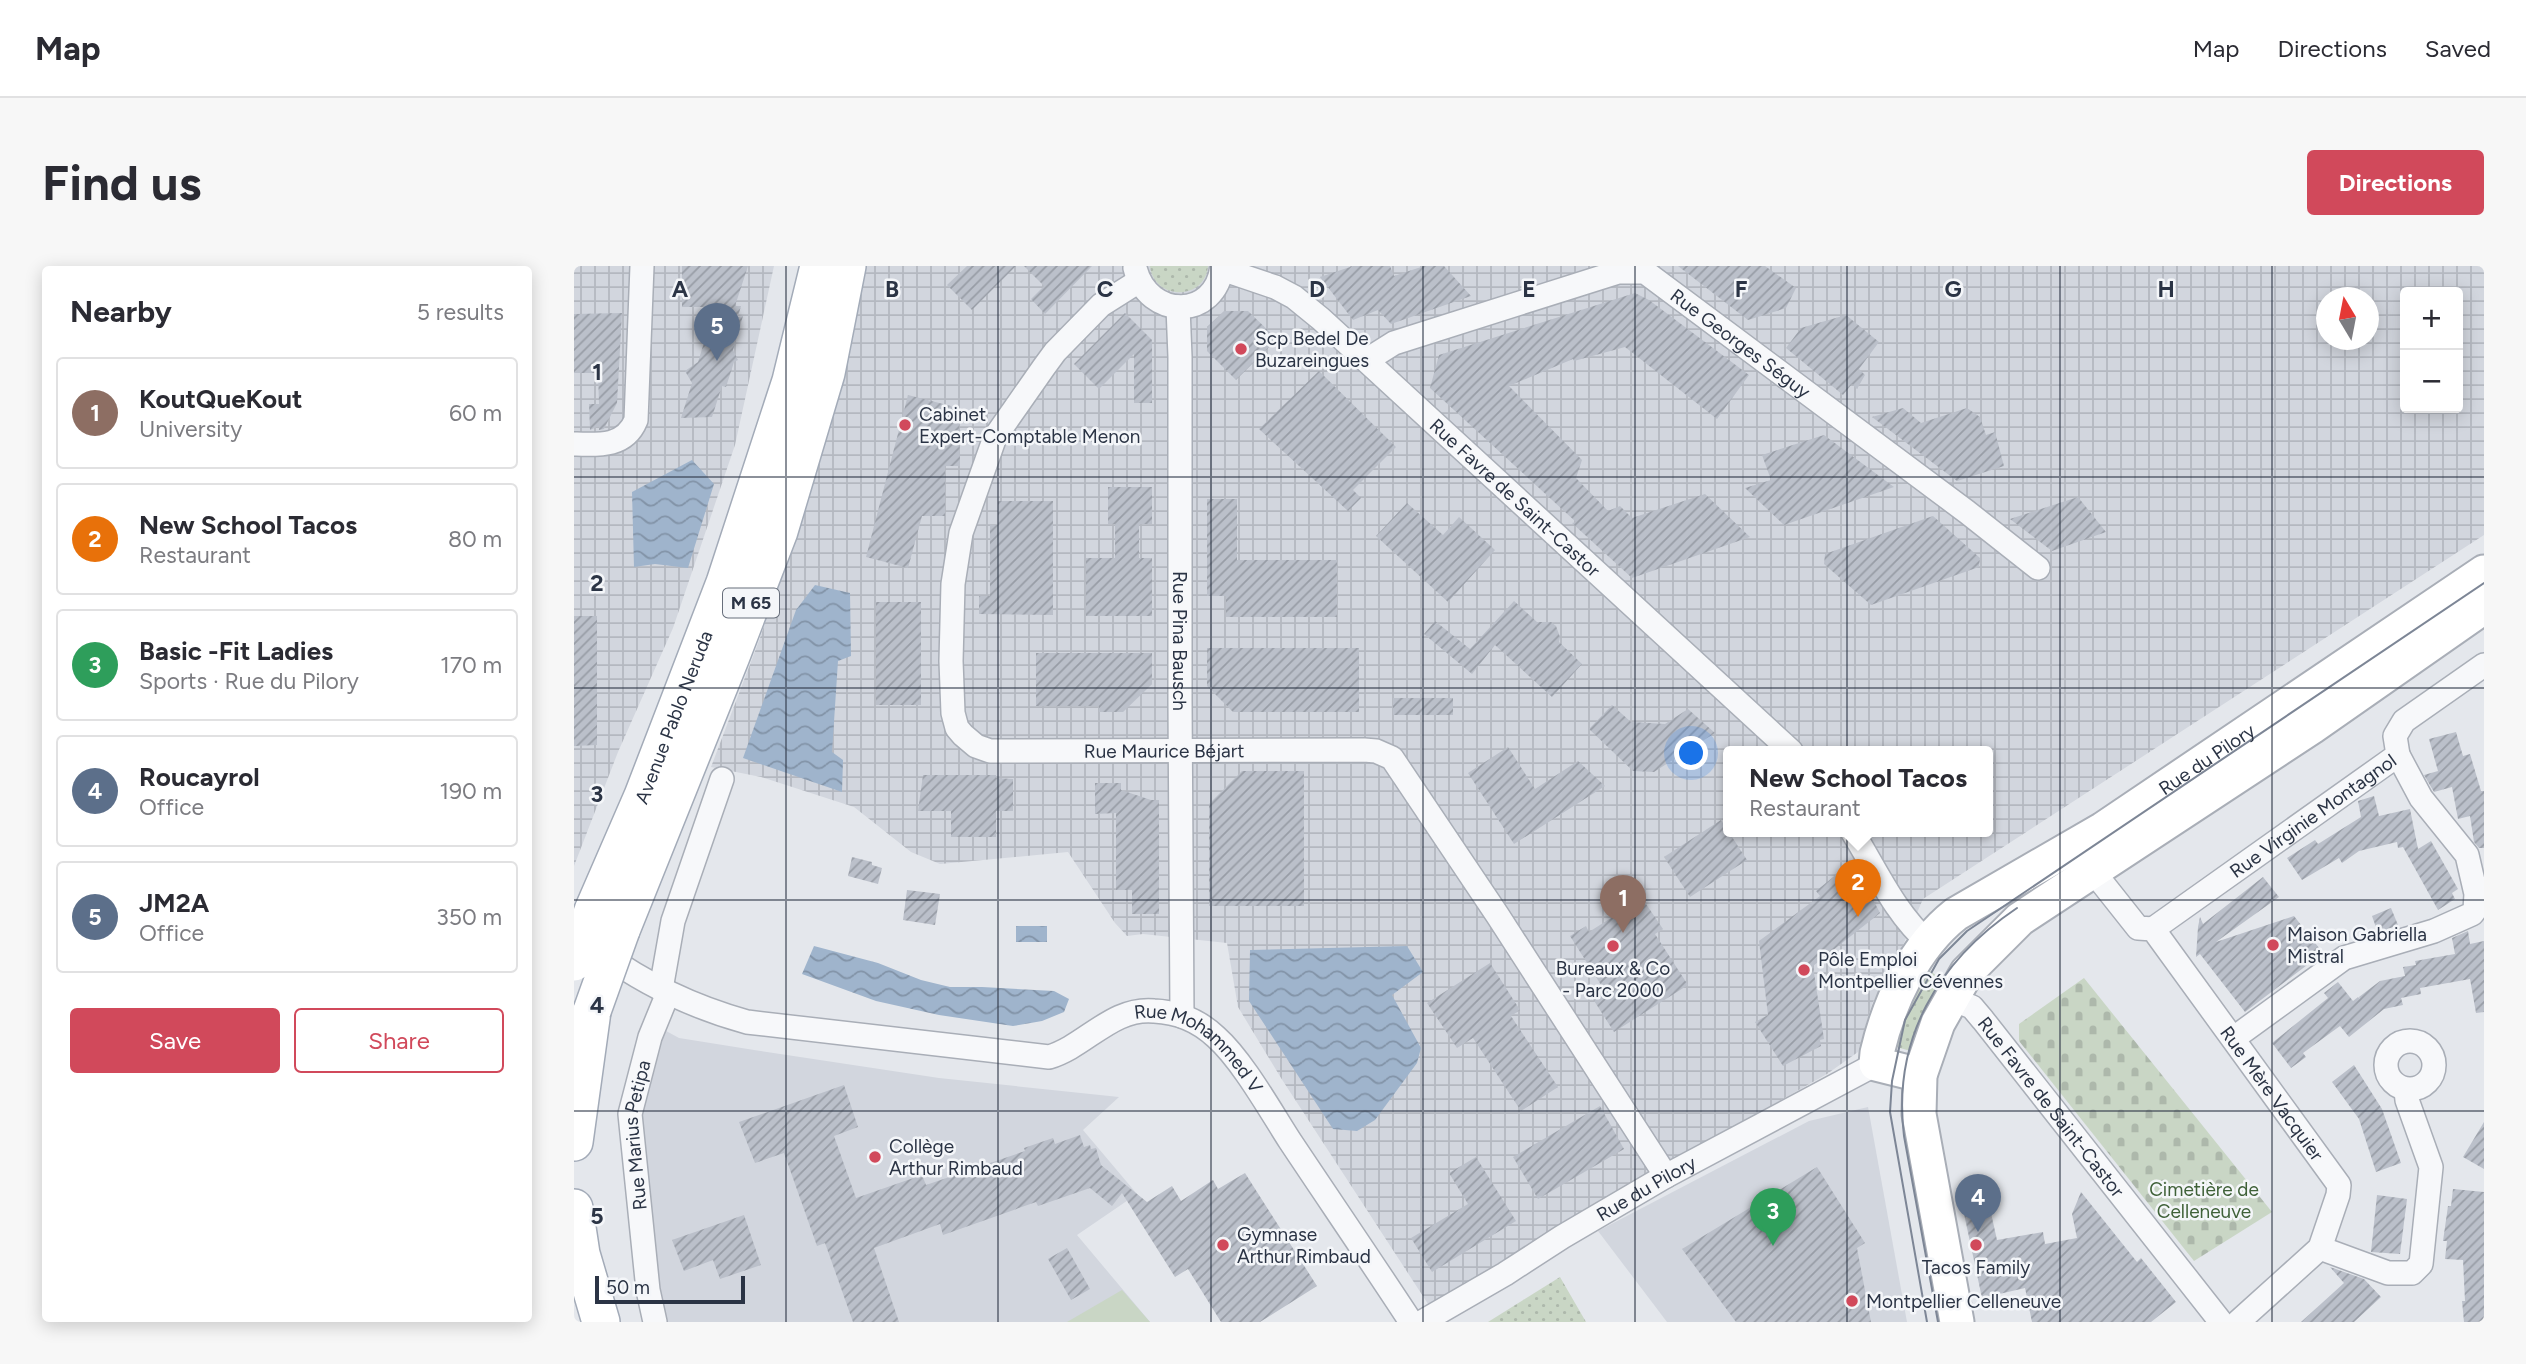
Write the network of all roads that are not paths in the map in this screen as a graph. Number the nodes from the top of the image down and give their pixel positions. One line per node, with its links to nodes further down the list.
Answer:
1 (642, 266): 8 (street)
2 (818, 266): 19 (main road, Avenue Pablo Neruda / M 65)
3 (847, 266): 19 (main road, Avenue Pablo Neruda / M 65)
4 (1222, 267): 6 (street); 7 (street, Rue Favre de Saint-Castor)
5 (1137, 274): 6 (street); 14 (street, Rue Maurice Béjart)
6 (1178, 307): 14 (street, Rue Pina Bausch)
7 (1367, 360): 9 (street, Rue Georges Séguy); 13 (street, Rue Favre de Saint-Castor)
8 (574, 444)
9 (2038, 568)
10 (2484, 572): 21 (main road, Rue du Pilory)
11 (2484, 607): 18 (main road, Rue du Pilory)
12 (2484, 665): 15 (street, Rue Virginie Montagnol)
13 (1786, 746)
14 (1181, 750): 26 (street, Rue Pina Bausch); 33 (street, Rue Maurice Béjart)
15 (2398, 755): 20 (street, Rue Virginie Montagnol); 27 (street)
16 (722, 779): 24 (street, Rue Marius Petipa)
17 (1856, 837): 21 (street)
18 (2092, 870): 20 (street, Rue Mère Vacquier); 23 (main road, Rue du Pilory)
19 (596, 924): 22 (main road, Avenue Pablo Neruda / M 65, bridge); 24 (street, Rue Mohammed V); 25 (main road, M 65, bridge)
20 (2153, 929): 27 (street, Rue Mère Vacquier)
21 (1929, 943): 23 (main road); 29 (main road, Rue du Pilory)
22 (574, 962)
23 (1960, 986): 30 (main road, Rue du Pilory); 41 (street, Rue Favre de Saint-Castor)
24 (664, 991): 26 (street, Rue Mohammed V); 37 (street, Rue Marius Petipa)
25 (592, 1011): 28 (main road, M 65); 32 (main road)
26 (1182, 1016): 38 (street, Rue Mohammed V)
27 (2234, 1038): 35 (street, Rue Mère Vacquier)
28 (574, 1054)
29 (1876, 1064): 30 (main road); 33 (street, Rue du Pilory)
30 (1920, 1075): 40 (main road, Rue du Pilory)
31 (2406, 1090): 35 (street)
32 (574, 1142)
33 (1666, 1176): 39 (street, Rue du Pilory)
34 (574, 1208): 36 (main road)
35 (2320, 1248): 42 (street, Rue Mère Vacquier)
36 (601, 1322)
37 (655, 1322)
38 (1410, 1322)
39 (1422, 1322)
40 (1956, 1322)
41 (2221, 1322)
42 (2238, 1322)

